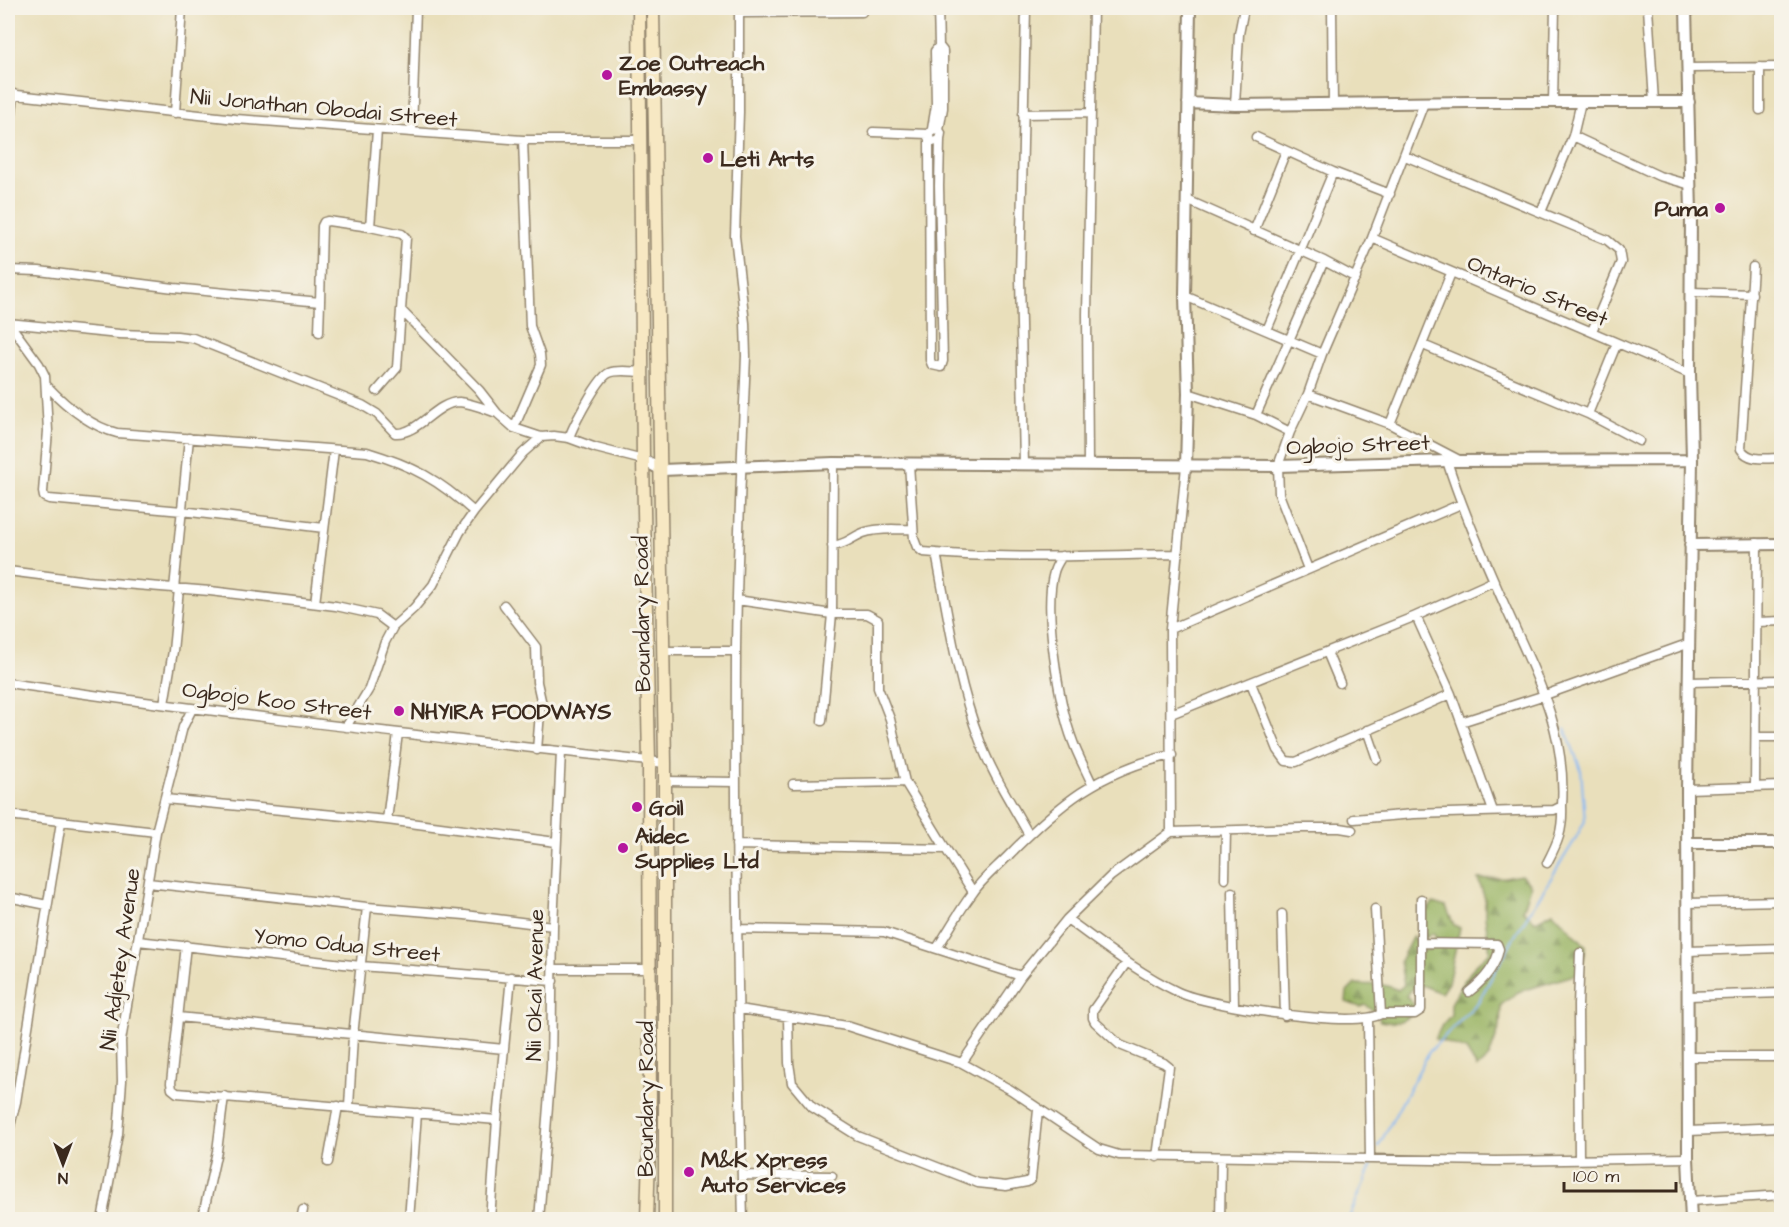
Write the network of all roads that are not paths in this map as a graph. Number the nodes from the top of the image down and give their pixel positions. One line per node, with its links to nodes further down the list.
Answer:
1 (182, 8): 29 (street)
2 (416, 8): 33 (street)
3 (639, 8): 39 (main road, Boundary Road)
4 (653, 8): 101 (main road, Boundary Road)
5 (938, 8): 35 (street)
6 (1026, 8): 31 (street)
7 (1093, 8): 30 (street)
8 (1191, 8): 24 (street)
9 (1244, 8): 27 (street)
10 (1332, 8): 26 (street)
11 (1555, 8): 20 (street)
12 (1648, 8): 22 (street)
13 (1686, 8): 18 (street)
14 (739, 10): 15 (street); 100 (street)
15 (862, 12)
16 (1760, 67): 17 (street); 18 (street); 28 (street)
17 (1782, 67)
18 (1689, 68): 23 (street)
19 (11, 94): 29 (street, Nii Jonathan Obodai Street); 40 (street)
20 (1553, 102): 21 (street); 25 (street)
21 (1581, 102): 22 (street); 36 (street)
22 (1654, 102): 23 (street)
23 (1689, 102): 44 (street)
24 (1188, 103): 27 (street); 46 (street)
25 (1424, 103): 26 (street); 42 (street)
26 (1333, 104): 27 (street)
27 (1235, 105)
28 (1760, 110)
29 (175, 113): 32 (street, Nii Jonathan Obodai Street)
30 (1090, 113): 31 (street); 97 (street)
31 (1023, 114): 96 (street)
32 (377, 130): 33 (street, Nii Jonathan Obodai Street); 48 (street)
33 (412, 132): 38 (street, Nii Jonathan Obodai Street)
34 (873, 132): 35 (street)
35 (932, 133): 35 (street)
36 (1573, 136): 44 (street); 47 (street)
37 (1256, 137): 41 (street)
38 (523, 140): 39 (street, Nii Jonathan Obodai Street); 82 (street)
39 (639, 140): 70 (main road, Boundary Road)
40 (8, 146)
41 (1286, 151): 43 (street); 49 (street)
42 (1405, 156): 45 (street); 47 (street)
43 (1333, 172): 45 (street); 51 (street)
44 (1691, 185): 57 (street)
45 (1390, 194): 50 (street)
46 (1187, 200): 49 (street); 59 (street)
47 (1541, 212): 64 (street)
48 (370, 226): 60 (street); 61 (street)
49 (1254, 231): 51 (street)
50 (1372, 238): 55 (street, Ontario Street); 56 (street)
51 (1300, 251): 52 (street); 63 (street)
52 (1324, 261): 56 (street); 66 (street)
53 (1753, 267): 58 (street)
54 (8, 270): 60 (street)
55 (1451, 273): 64 (street, Ontario Street); 68 (street)
56 (1356, 278): 69 (street)
57 (1691, 292): 58 (street); 71 (street)
58 (1752, 294): 89 (street)
59 (1185, 296): 63 (street); 74 (street)
60 (320, 302): 65 (street)
61 (401, 310): 73 (street); 78 (street)
62 (8, 323): 72 (street); 78 (street)
63 (1267, 330): 66 (street)
64 (1592, 331): 67 (street, Ontario Street)
65 (319, 332)
66 (1289, 339): 69 (street); 80 (street)
67 (1617, 343): 71 (street, Ontario Street); 79 (street)
68 (1423, 345): 79 (street); 81 (street)
69 (1322, 354): 75 (street)
70 (643, 372): 86 (street); 90 (main road, Boundary Road)
71 (1690, 374): 91 (street)
72 (47, 387): 76 (street); 77 (street)
73 (377, 391)
74 (1188, 393): 80 (street); 98 (street)
75 (1308, 394): 81 (street); 83 (street)
76 (61, 401): 77 (street); 85 (street)
77 (48, 406): 103 (street)
78 (497, 413): 82 (street)
79 (1588, 414): 87 (street)
80 (1256, 416): 83 (street)
81 (1390, 424): 93 (street)
82 (514, 428): 84 (street)
83 (1290, 432): 99 (street)
84 (541, 437): 86 (street); 104 (street)
85 (189, 438): 88 (street); 103 (street)
86 (569, 438): 90 (street)
87 (1639, 441)
88 (334, 450): 104 (street); 105 (street)
89 (1782, 458)
90 (643, 460): 101 (street); 155 (main road, Boundary Road)
91 (1692, 460): 93 (street, Ogbojo Street); 110 (street)
92 (1447, 461): 93 (street, Ogbojo Street); 99 (street, Ogbojo Street); 102 (street)
93 (1464, 462)
94 (833, 463): 95 (street, Ogbojo Street); 100 (street, Ogbojo Street); 109 (street)
95 (909, 464): 96 (street, Ogbojo Street); 106 (street)
96 (1024, 465): 97 (street, Ogbojo Street)
97 (1088, 465): 98 (street, Ogbojo Street)
98 (1186, 466): 99 (street, Ogbojo Street); 112 (street)
99 (1278, 466): 115 (street)
100 (742, 468): 101 (street, Ogbojo Street); 120 (street)
101 (662, 470): 130 (main road, Boundary Road)
102 (1461, 504): 115 (street); 118 (street)
103 (182, 511): 105 (street); 119 (street)
104 (474, 512): 127 (street)
105 (324, 528): 121 (street)
106 (913, 529): 109 (street); 111 (street)
107 (1757, 543): 108 (street); 110 (street); 125 (street)
108 (1782, 544)
109 (832, 546): 123 (street)
110 (1690, 546): 129 (street)
111 (936, 553): 113 (street); 176 (street)
112 (1178, 554): 114 (street); 128 (street)
113 (1040, 556): 114 (street); 117 (street)
114 (1062, 556): 117 (street)
115 (1308, 569): 128 (street)
116 (8, 571): 119 (street)
117 (1054, 571): 161 (street)
118 (1494, 581): 124 (street); 140 (street)
119 (176, 589): 121 (street); 141 (street)
120 (737, 600): 123 (street); 131 (street)
121 (315, 603): 127 (street)
122 (504, 605): 151 (street)
123 (832, 614): 144 (street); 159 (street)
124 (1416, 616): 132 (street); 139 (street)
125 (1758, 621): 126 (street); 134 (street)
126 (1782, 621)
127 (393, 627): 146 (street)
128 (1170, 629): 143 (street)
129 (1690, 643): 136 (street); 140 (street)
130 (662, 651): 131 (street); 156 (main road, Boundary Road)
131 (736, 651): 158 (street)
132 (1327, 652): 137 (street); 138 (street)
133 (1782, 680): 134 (street)
134 (1757, 681): 136 (street); 149 (street)
135 (8, 682): 141 (street, Ogbojo Koo Street)
136 (1689, 682): 164 (street)
137 (1251, 683): 143 (street); 147 (street)
138 (1340, 683)
139 (1451, 694): 145 (street); 147 (street)
140 (1545, 695): 145 (street); 166 (street)
141 (164, 704): 142 (street, Ogbojo Koo Street)
142 (192, 709): 146 (street, Ogbojo Koo Street); 165 (street, Nii Adjetey Avenue)
143 (1171, 714): 153 (street)
144 (822, 721)
145 (1461, 722): 167 (street)
146 (346, 727): 148 (street, Ogbojo Koo Street)
147 (1367, 730): 154 (street)
148 (398, 733): 151 (street, Ogbojo Koo Street); 170 (street)
149 (1756, 737): 150 (street); 163 (street)
150 (1782, 737)
151 (537, 750): 152 (street, Ogbojo Koo Street)
152 (561, 752): 155 (street, Ogbojo Koo Street); 177 (street, Nii Okai Avenue)
153 (1172, 755): 161 (street); 175 (street)
154 (1377, 759)
155 (649, 761): 156 (street, Ogbojo Koo Street); 208 (main road, Boundary Road)
156 (665, 763): 157 (main road, Boundary Road)
157 (665, 781): 158 (street); 252 (main road, Boundary Road)
158 (736, 782): 180 (street)
159 (904, 782): 160 (street); 181 (street)
160 (793, 784)
161 (1092, 784): 176 (street)
162 (1782, 786): 163 (street)
163 (1755, 787): 164 (street)
164 (1687, 789): 178 (street)
165 (165, 799): 170 (street); 174 (street, Nii Adjetey Avenue)
166 (1562, 806): 167 (street); 182 (street)
167 (1493, 811): 169 (street)
168 (8, 815): 171 (street)
169 (1354, 819)
170 (387, 820): 177 (street)
171 (61, 822): 174 (street); 191 (street)
172 (1352, 830): 173 (street)
173 (1226, 831): 175 (street); 183 (street)
174 (156, 832): 184 (street, Nii Adjetey Avenue)
175 (1171, 832): 195 (street)
176 (1029, 835): 185 (street)
177 (556, 842): 196 (street, Nii Okai Avenue)
178 (1688, 843): 179 (street); 190 (street)
179 (1782, 843)
180 (736, 845): 181 (street); 197 (street)
181 (946, 849): 185 (street)
182 (1547, 863)
183 (1226, 879)
184 (148, 883): 192 (street); 198 (street, Nii Adjetey Avenue)
185 (973, 892): 201 (street)
186 (1232, 892): 215 (street)
187 (8, 897): 191 (street)
188 (1421, 899): 199 (street)
189 (1782, 901): 190 (street)
190 (1689, 903): 203 (street)
191 (47, 905): 235 (street)
192 (367, 908): 196 (street); 206 (street)
193 (1375, 909): 217 (street)
194 (1282, 914): 218 (street)
195 (1067, 919): 205 (street); 209 (street)
196 (553, 926): 207 (street, Nii Okai Avenue)
197 (737, 929): 201 (street); 216 (street)
198 (138, 941): 200 (street, Yomo Odua Street); 246 (street, Nii Adjetey Avenue)
199 (1421, 943): 212 (street); 217 (street)
200 (186, 945): 206 (street, Yomo Odua Street); 219 (street)
201 (937, 948): 209 (street)
202 (1782, 948): 203 (street)
203 (1688, 951): 214 (street)
204 (1580, 953): 240 (street)
205 (1127, 962): 215 (street); 236 (street)
206 (361, 966): 210 (street, Yomo Odua Street); 222 (street)
207 (553, 969): 208 (street); 211 (street, Nii Okai Avenue)
208 (650, 969): 251 (main road, Boundary Road)
209 (1021, 976): 226 (street)
210 (511, 977): 211 (street, Yomo Odua Street); 223 (street)
211 (553, 981): 250 (street, Nii Okai Avenue)
212 (1469, 992)
213 (1782, 993): 214 (street)
214 (1689, 996): 224 (street)
215 (1234, 1005): 218 (street)
216 (739, 1009): 220 (street); 242 (street)
217 (1381, 1014): 221 (street)
218 (1284, 1016): 221 (street)
219 (178, 1017): 222 (street); 227 (street)
220 (788, 1017): 226 (street); 230 (street)
221 (1368, 1019): 239 (street)
222 (353, 1036): 223 (street); 229 (street)
223 (504, 1049): 232 (street)
224 (1689, 1057): 225 (street); 234 (street)
225 (1782, 1057)
226 (962, 1063): 230 (street)
227 (224, 1096): 228 (street); 247 (street)
228 (338, 1106): 229 (street); 241 (street)
229 (349, 1107): 231 (street)
230 (1038, 1110): 236 (street)
231 (417, 1113): 232 (street); 248 (street)
232 (497, 1120): 249 (street)
233 (1782, 1127): 234 (street)
234 (1689, 1131): 238 (street)
235 (8, 1134)
236 (1157, 1157): 237 (street)
237 (1221, 1158): 239 (street); 254 (street)
238 (1688, 1158): 240 (street); 245 (street)
239 (1370, 1159): 240 (street)
240 (1578, 1159)
241 (328, 1162)
242 (742, 1175): 243 (street); 253 (street)
243 (832, 1176)
244 (1782, 1195): 245 (street)
245 (1691, 1202): 255 (street)
246 (102, 1220)
247 (202, 1220)
248 (410, 1220)
249 (490, 1220)
250 (539, 1220)
251 (647, 1220)
252 (665, 1220)
253 (743, 1220)
254 (1220, 1220)
255 (1691, 1220)

